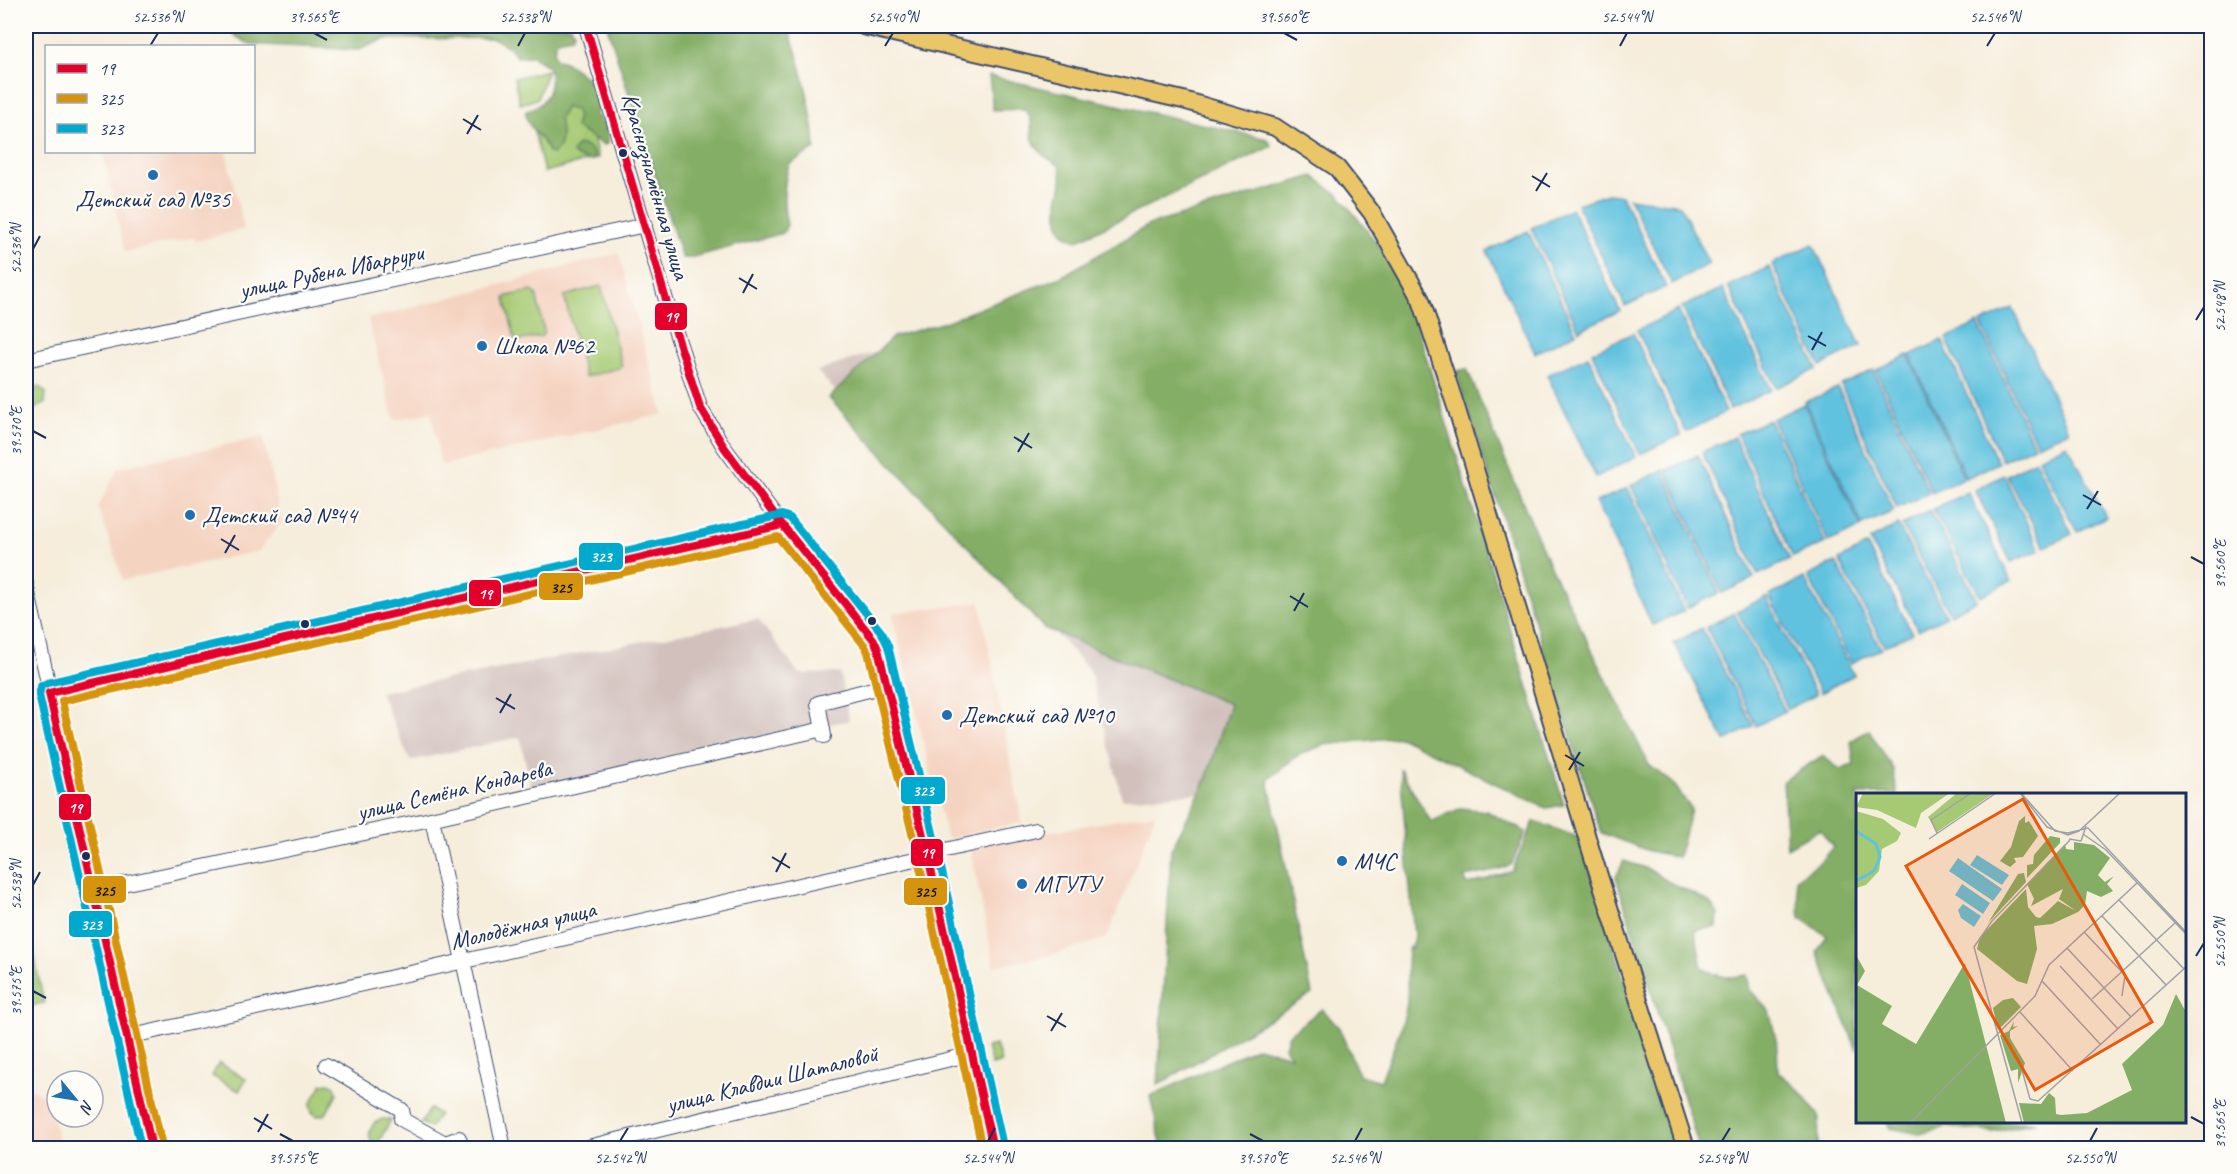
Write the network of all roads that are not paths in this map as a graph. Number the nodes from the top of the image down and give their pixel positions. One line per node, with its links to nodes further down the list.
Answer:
1 (585, 26): 3 (street, Краснознамённая улица)
2 (863, 26): 22 (main road)
3 (645, 225): 4 (street, улица Рубена Ибаррури); 5 (street, Краснознамённая улица)
4 (26, 360)
5 (782, 525): 7 (street, Краснознамённая улица); 8 (street)
6 (26, 584): 8 (street)
7 (888, 685): 9 (street, улица Семёна Кондарева); 11 (street, Краснознамённая улица)
8 (49, 693): 12 (street)
9 (432, 819): 12 (street, улица Семёна Кондарева); 13 (street)
10 (1036, 830): 11 (street, Молодёжная улица)
11 (928, 855): 13 (street, Молодёжная улица); 15 (street, Краснознамённая улица)
12 (94, 890): 14 (street)
13 (463, 961): 14 (street, Молодёжная улица); 19 (street)
14 (128, 1037): 17 (street)
15 (971, 1054): 20 (street, улица Клавдии Шаталовой); 21 (street, Краснознамённая улица)
16 (326, 1065): 18 (street)
17 (152, 1149)
18 (462, 1149)
19 (504, 1149)
20 (584, 1149)
21 (993, 1149)
22 (1686, 1149)

